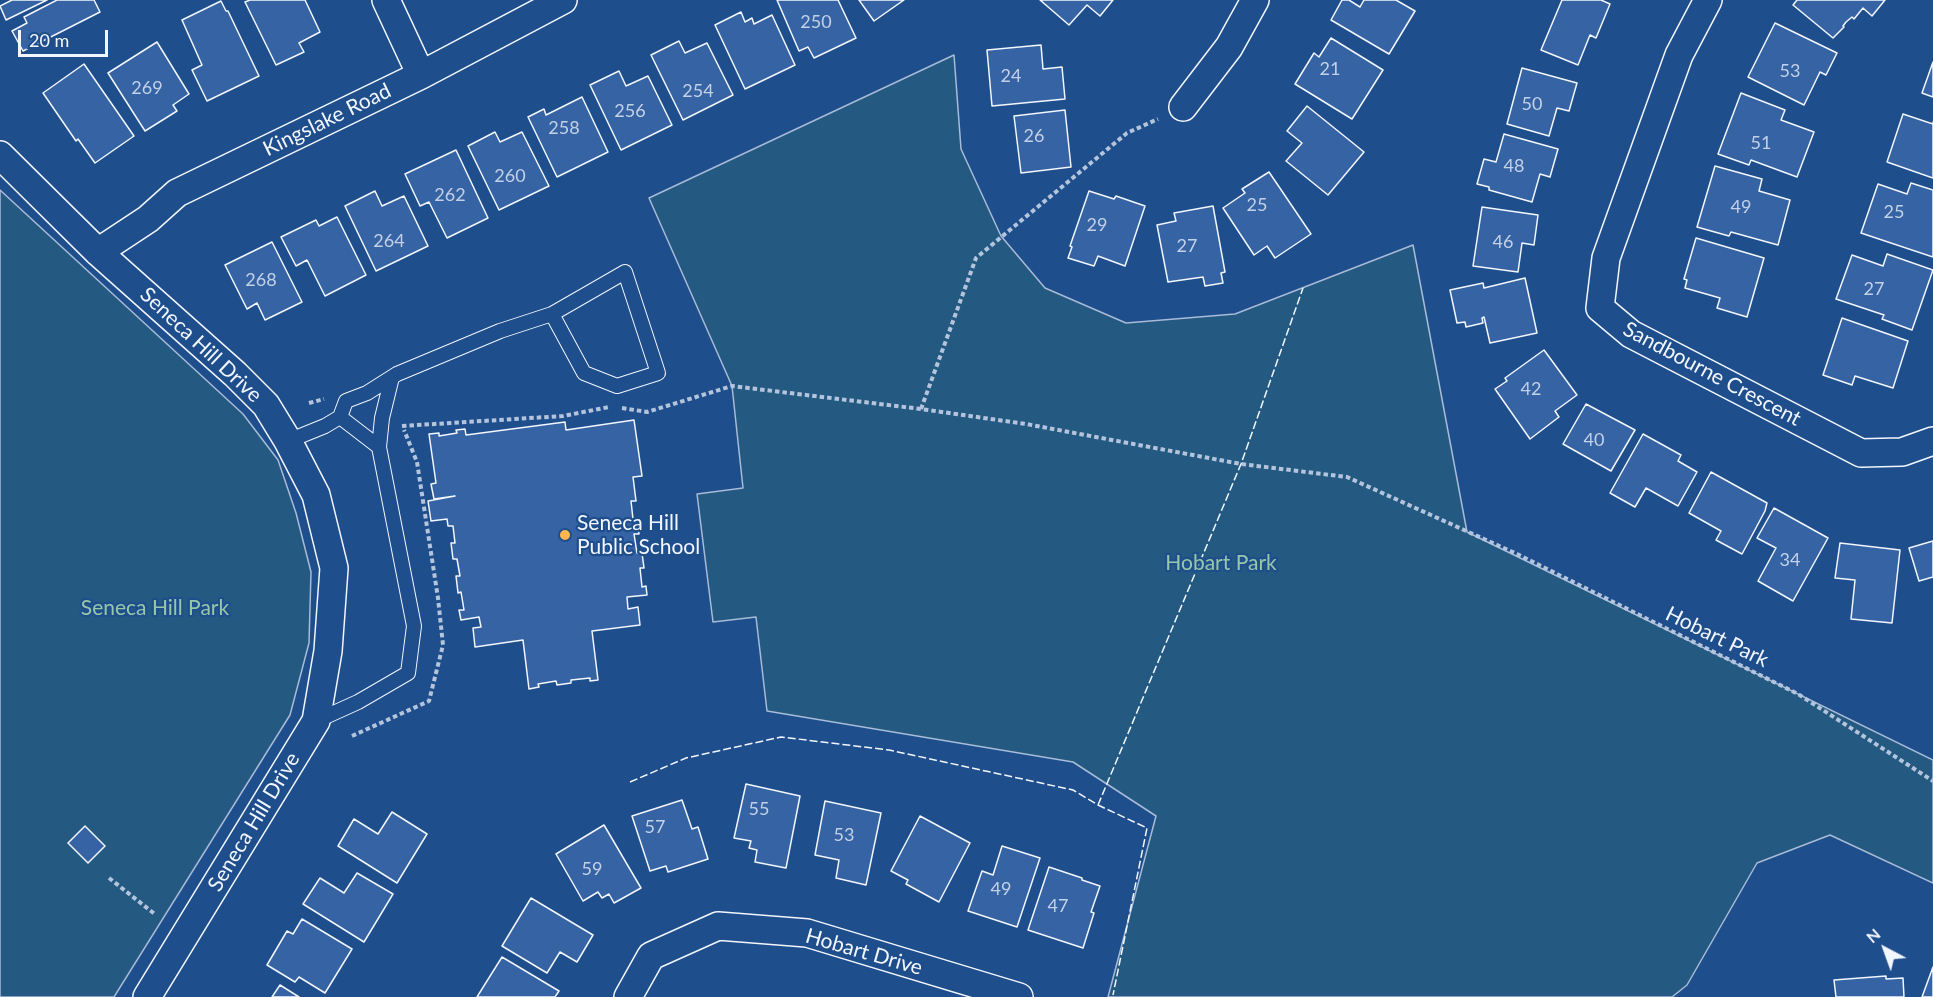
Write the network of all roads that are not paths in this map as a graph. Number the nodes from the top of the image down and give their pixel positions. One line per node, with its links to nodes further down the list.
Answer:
1 (386, 0): 5 (street)
2 (563, 0): 5 (street, Kingslake Road)
3 (1255, 0): 6 (street)
4 (1708, 0): 13 (street, Sandbourne Crescent)
5 (421, 75): 8 (street, Kingslake Road)
6 (1183, 107)
7 (0, 155): 8 (street, Seneca Hill Drive)
8 (98, 252): 12 (street, Seneca Hill Drive)
9 (552, 314): 9 (lane); 10 (lane)
10 (392, 377): 11 (lane); 14 (lane)
11 (340, 417): 12 (lane); 14 (lane)
12 (288, 441): 15 (street, Seneca Hill Drive)
13 (1933, 441)
14 (379, 447): 15 (lane)
15 (316, 721): 16 (street, Seneca Hill Drive)
16 (147, 997)
17 (628, 997): 18 (street, Hobart Drive)
18 (1019, 997)

